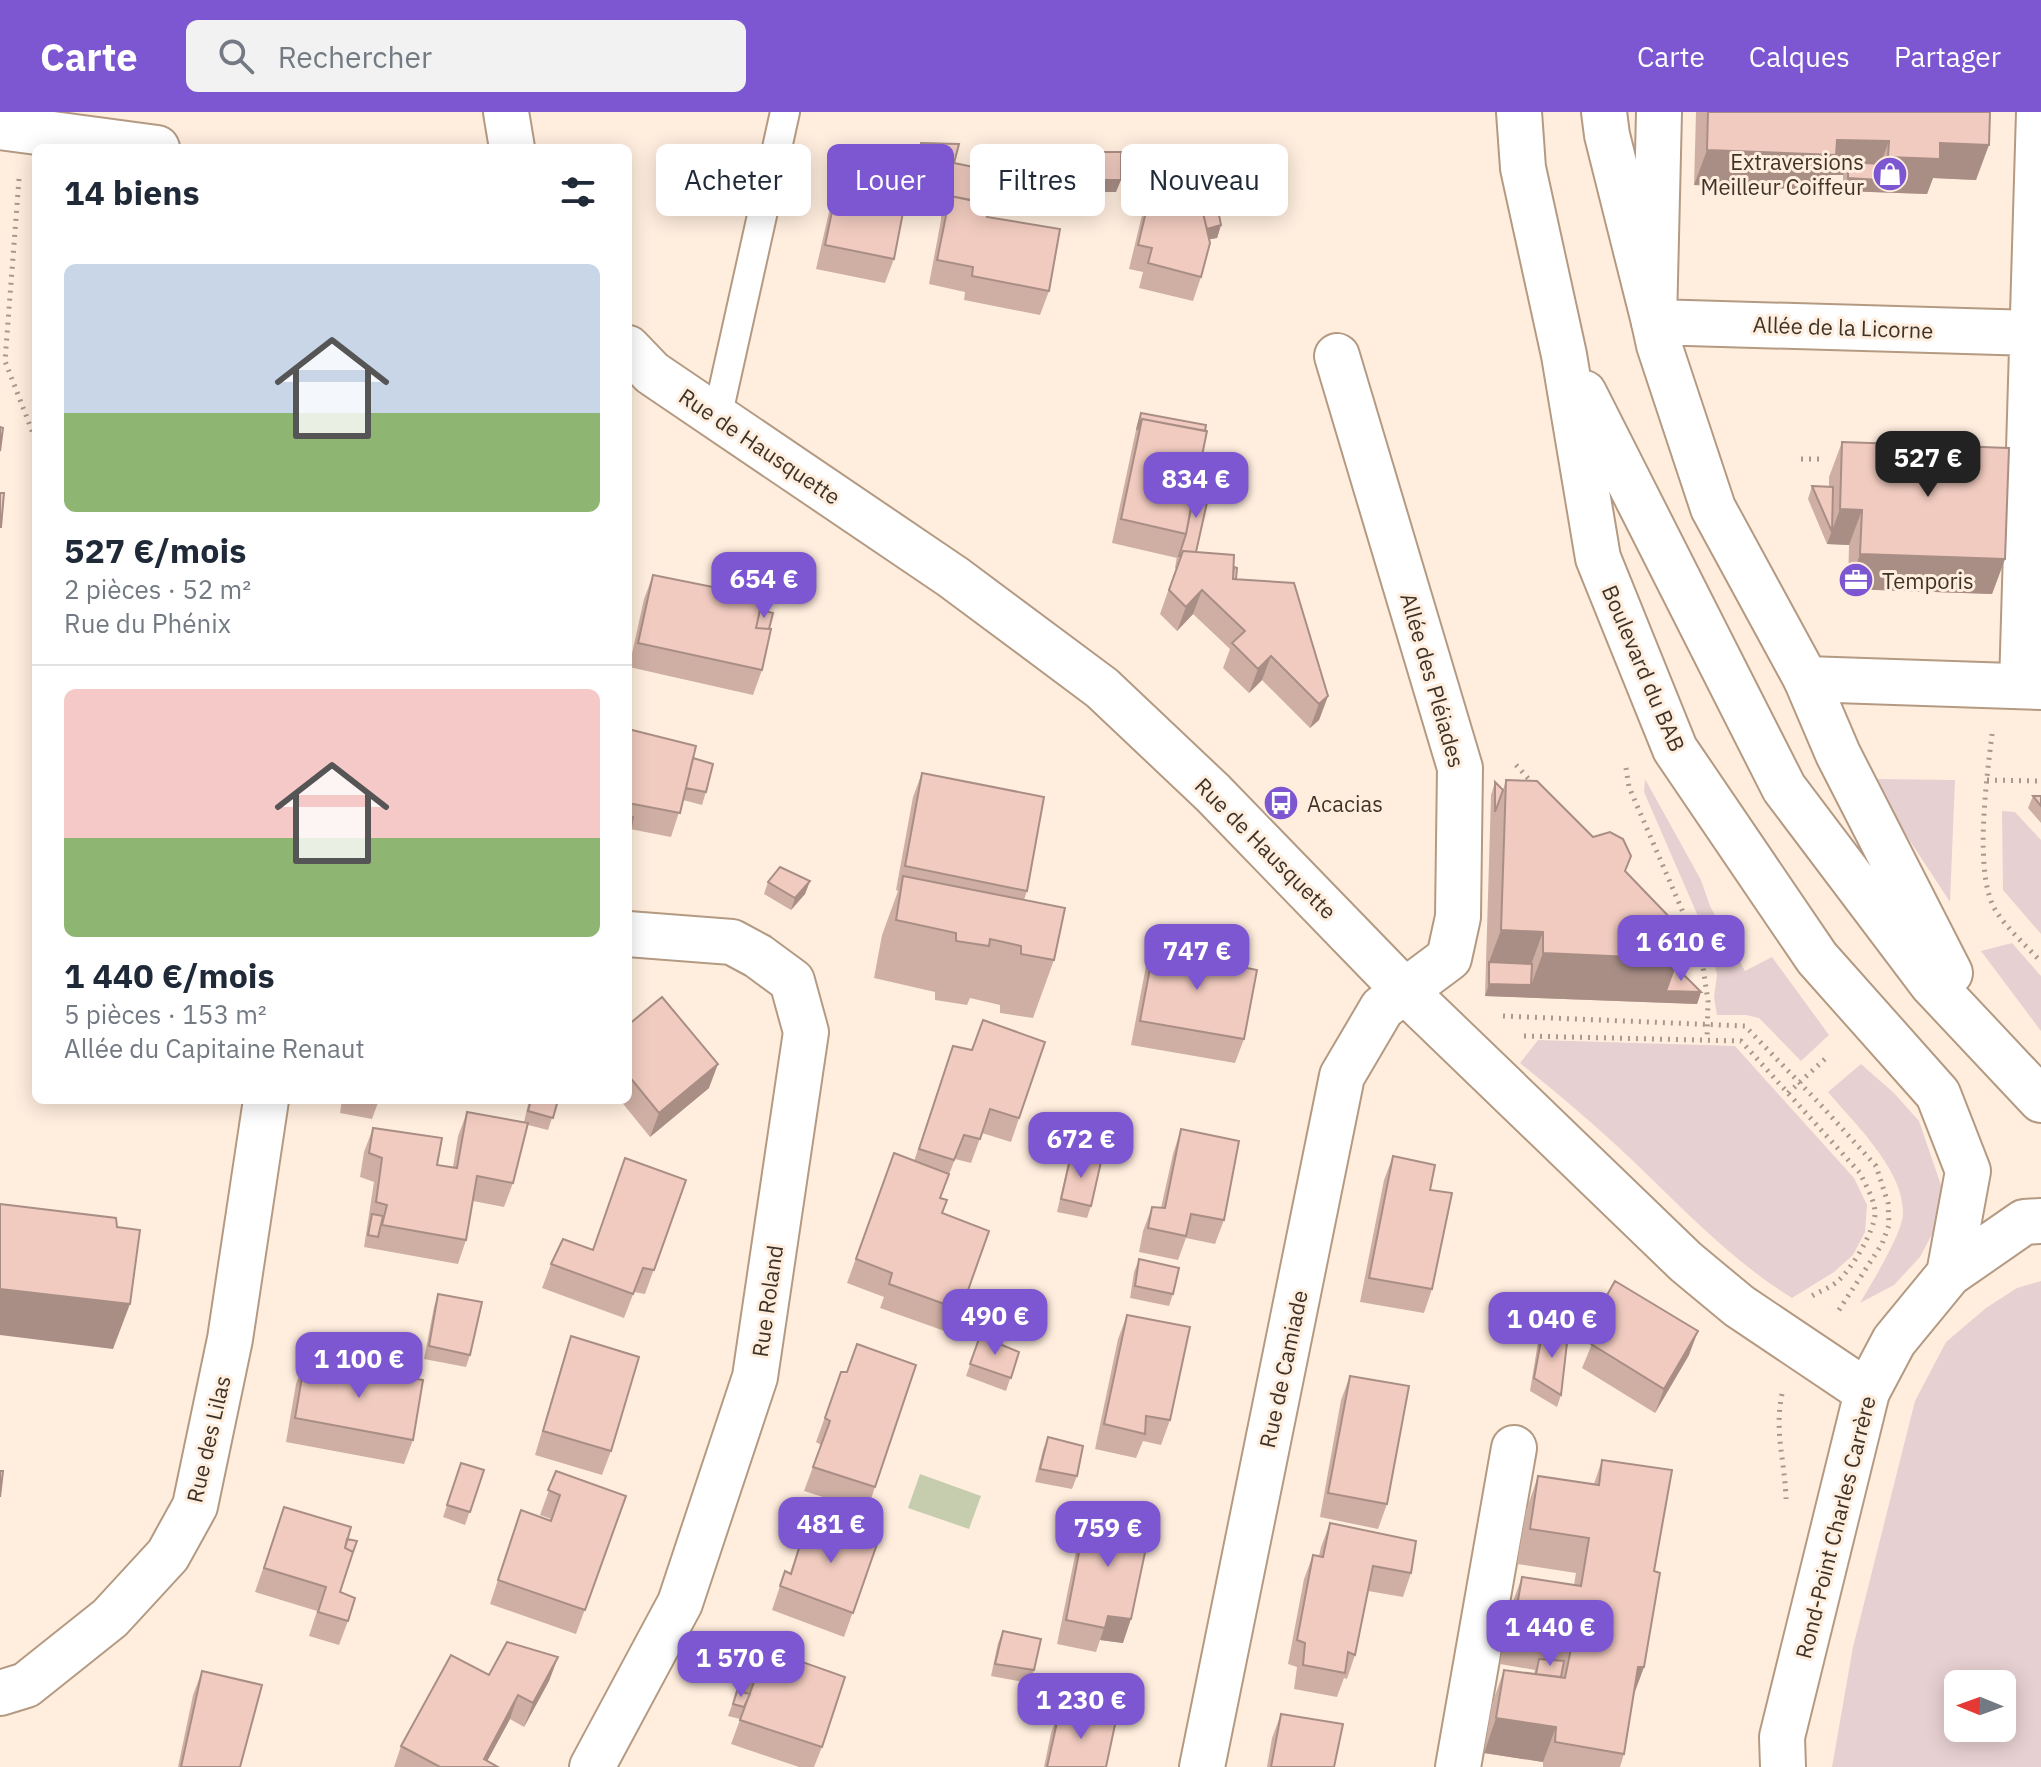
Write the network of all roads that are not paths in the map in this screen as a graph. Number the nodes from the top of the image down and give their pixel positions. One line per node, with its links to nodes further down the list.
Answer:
1 (506, 112): 9 (street)
2 (785, 112): 15 (lane)
3 (1519, 112): 13 (street, Boulevard du BAB)
4 (1604, 112): 10 (street)
5 (1659, 112): 10 (street)
6 (2039, 112): 11 (street)
7 (12, 128): 8 (street)
8 (128, 144)
9 (511, 144)
10 (1654, 322): 11 (street, Allée de la Licorne); 16 (street)
11 (2033, 333): 17 (street)
12 (632, 352): 15 (street, Rue de Hausquette)
13 (1564, 355): 20 (street, Boulevard du BAB); 24 (street, Boulevard du BAB)
14 (1337, 356): 19 (street, Allée des Pléiades)
15 (717, 418): 19 (street, Rue de Hausquette)
16 (1806, 679): 17 (street); 20 (street)
17 (2032, 686)
18 (632, 934): 28 (street, Rue Roland)
19 (1419, 1004): 25 (street, Rue de Hausquette); 29 (street, Rue de Camiade)
20 (1983, 1039): 21 (street, Boulevard du BAB)
21 (2041, 1100)
22 (265, 1104): 27 (street, Rue des Lilas)
23 (2041, 1221): 24 (street, Rond-Point Charles Carrère)
24 (1949, 1274): 25 (street, Rond-Point Charles Carrère)
25 (1867, 1392): 31 (street, Rond-Point Charles Carrère)
26 (1514, 1448): 30 (street)
27 (0, 1693)
28 (592, 1767)
29 (1202, 1767)
30 (1458, 1767)
31 (1783, 1767)

